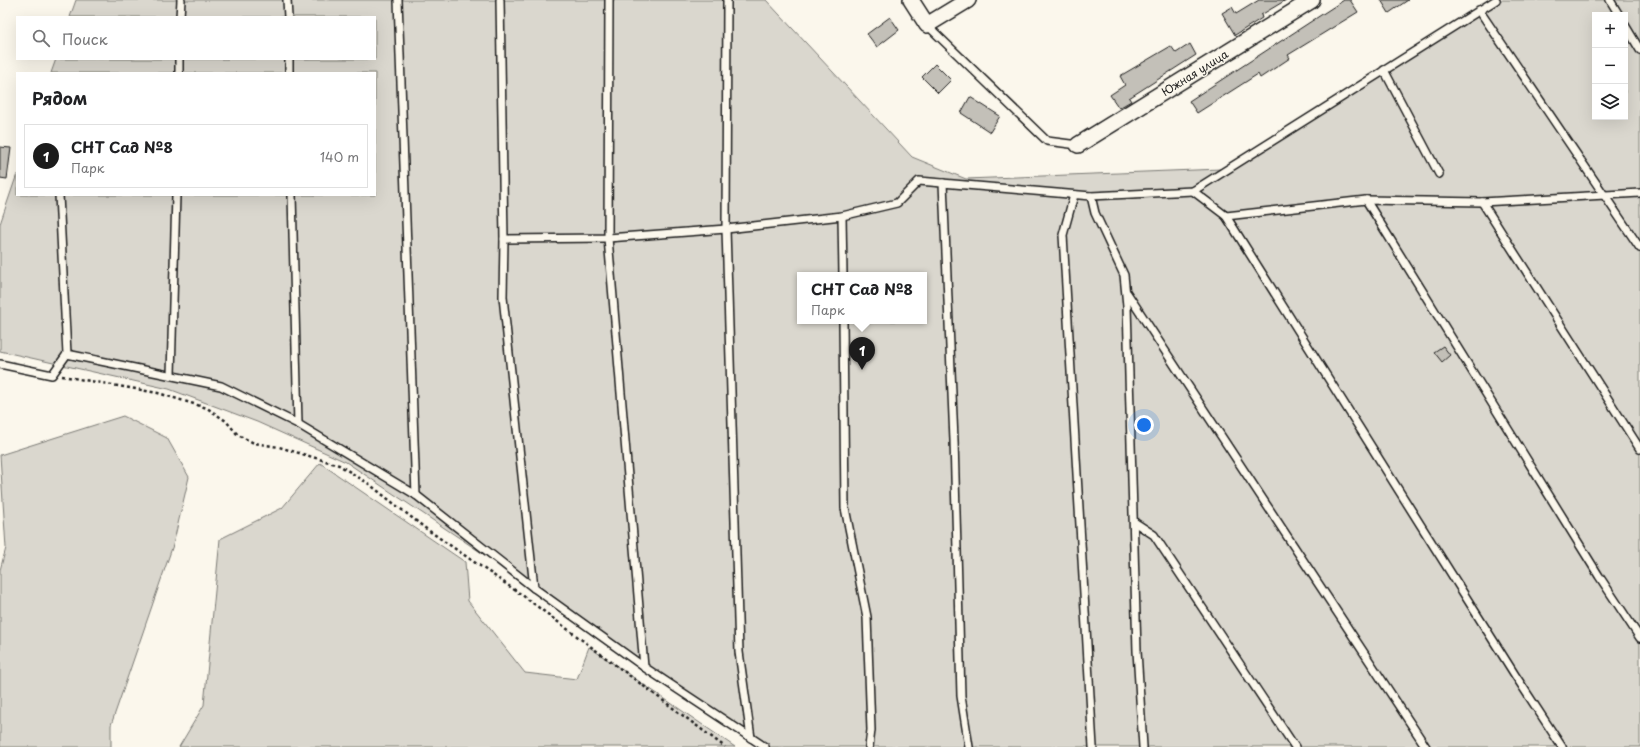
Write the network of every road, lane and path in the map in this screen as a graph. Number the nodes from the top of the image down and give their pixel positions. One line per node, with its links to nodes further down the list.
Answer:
1 (181, 0): 14 (lane)
2 (287, 0): 15 (lane)
3 (398, 0): 52 (lane)
4 (500, 0): 41 (lane)
5 (609, 0): 40 (lane)
6 (727, 0): 39 (lane)
7 (911, 0): 16 (street)
8 (968, 0): 16 (street)
9 (1312, 0): 24 (street, Южная улица)
10 (1496, 0): 12 (lane)
11 (1610, 0): 13 (lane)
12 (1479, 10): 21 (lane); 30 (lane)
13 (1617, 12)
14 (180, 16)
15 (288, 16)
16 (927, 24): 24 (lane)
17 (1628, 30): 18 (lane)
18 (1640, 50)
19 (179, 60): 22 (lane)
20 (289, 60): 23 (lane)
21 (1384, 70): 25 (lane); 27 (lane)
22 (179, 72)
23 (289, 72)
24 (1078, 145)
25 (1439, 174)
26 (943, 183): 29 (lane); 37 (lane); 61 (lane)
27 (1193, 191): 34 (lane); 38 (lane)
28 (1640, 193): 30 (lane)
29 (1074, 194): 34 (lane); 62 (lane)
30 (1604, 195): 36 (lane); 42 (lane)
31 (59, 196): 46 (lane)
32 (176, 196): 49 (lane)
33 (292, 196): 50 (lane)
34 (1091, 196): 44 (lane)
35 (1366, 200): 36 (lane); 38 (lane); 55 (lane)
36 (1482, 202): 51 (lane)
37 (842, 216): 39 (lane); 43 (lane)
38 (1226, 216): 66 (lane)
39 (726, 229): 40 (lane); 57 (lane)
40 (608, 238): 41 (lane); 56 (lane)
41 (504, 239): 54 (lane)
42 (1640, 248)
43 (842, 272)
44 (1126, 291): 53 (lane); 65 (lane)
45 (843, 324): 60 (lane)
46 (67, 354): 48 (lane); 49 (lane)
47 (0, 364): 48 (lane)
48 (52, 375): 58 (path)
49 (171, 375): 50 (lane)
50 (298, 424): 52 (lane)
51 (1640, 449)
52 (416, 495): 54 (lane)
53 (1134, 522): 63 (lane); 64 (lane)
54 (534, 588): 56 (lane)
55 (1640, 638)
56 (644, 667): 57 (lane)
57 (751, 738): 59 (lane)
58 (725, 747)
59 (765, 747)
60 (869, 747)
61 (969, 747)
62 (1093, 747)
63 (1143, 747)
64 (1295, 747)
65 (1426, 747)
66 (1562, 747)

